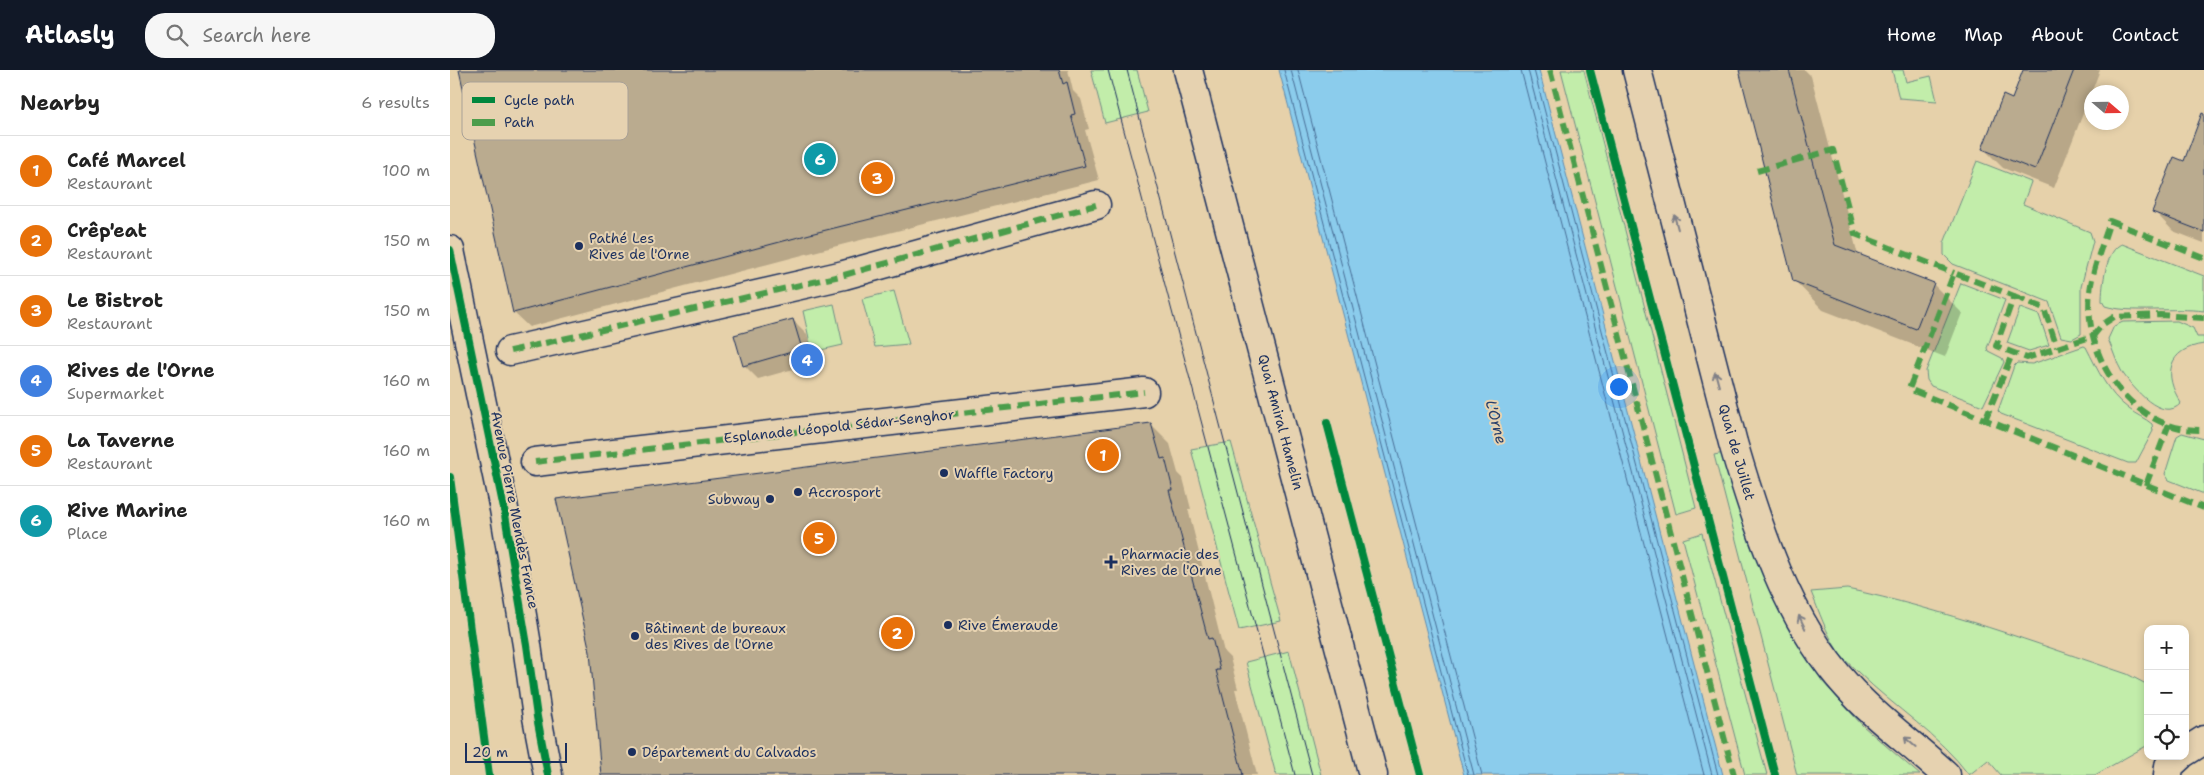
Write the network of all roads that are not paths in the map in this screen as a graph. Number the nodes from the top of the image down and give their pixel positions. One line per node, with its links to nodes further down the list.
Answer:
1 (1188, 70): 10 (street, Quai Amiral Hamelin)
2 (1636, 70): 11 (street, Quai de Juillet, one-way to 2)
3 (1096, 205): 5 (street)
4 (450, 250): 9 (street, Avenue Pierre Mendès France)
5 (510, 351)
6 (1144, 392): 7 (street, Esplanade Léopold Sédar-Senghor)
7 (535, 462)
8 (2176, 760): 12 (street)
9 (548, 775)
10 (1373, 775)
11 (1946, 775)
12 (2168, 775)

